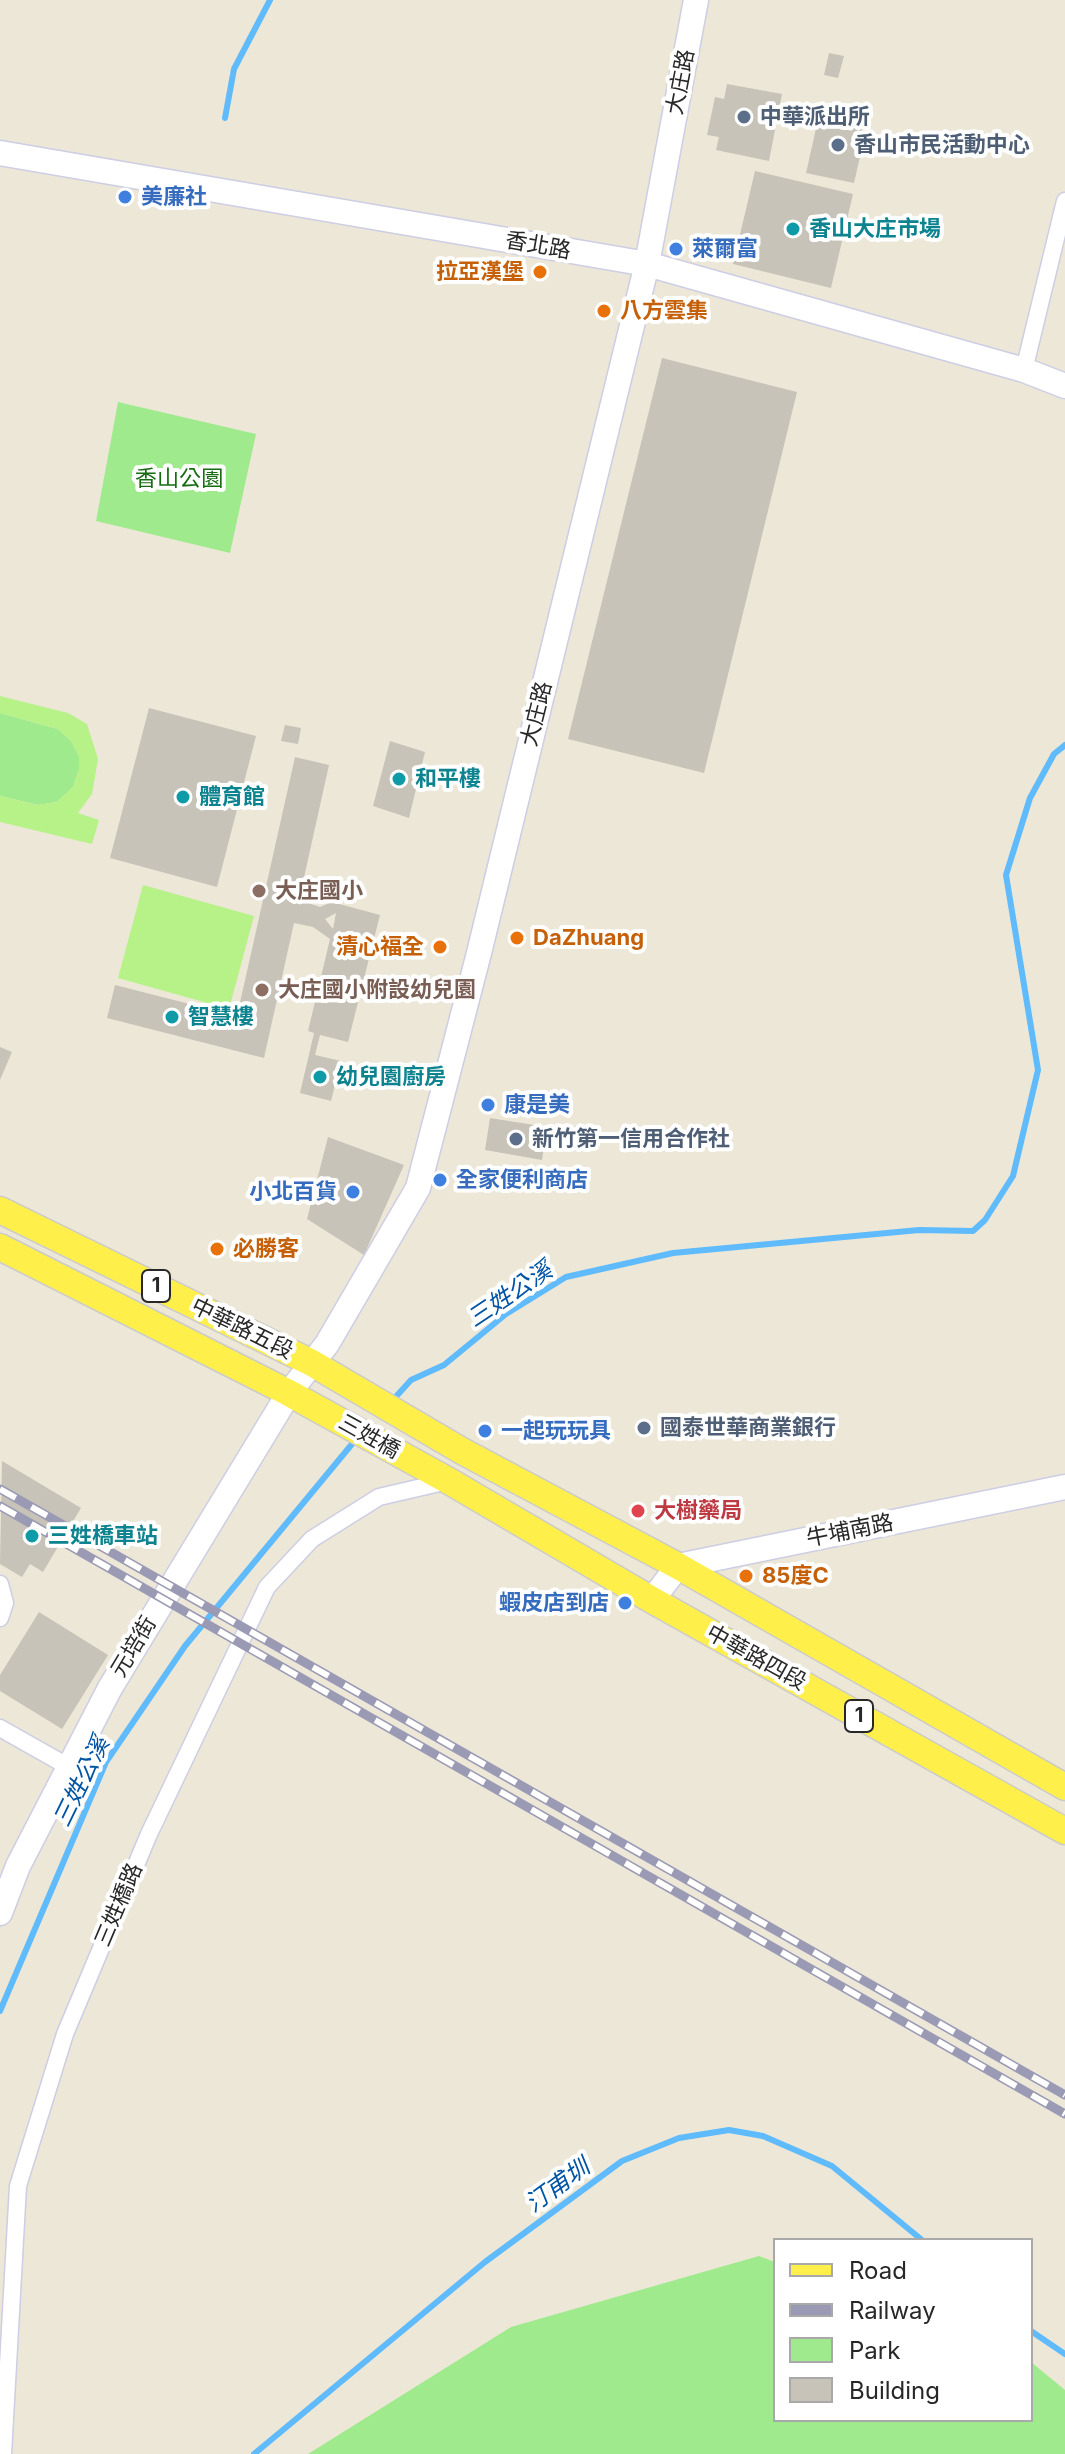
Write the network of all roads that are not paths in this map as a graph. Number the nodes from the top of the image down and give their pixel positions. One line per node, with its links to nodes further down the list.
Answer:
1 (696, 0): 4 (street, 大庄路)
2 (0, 153): 4 (street, 香北路)
3 (1065, 201): 5 (street)
4 (647, 264): 5 (street, 香北路); 9 (street, 大庄路)
5 (1024, 370): 6 (street, 香北路)
6 (1065, 386)
7 (0, 1210): 9 (main road, 中華路五段 / 1)
8 (0, 1247): 10 (main road, 中華路五段 / 1)
9 (312, 1363): 10 (street, 大庄路); 11 (main road, 三姓橋 / 1)
10 (289, 1393): 12 (main road, 三姓橋 / 1); 19 (street, 元培街)
11 (462, 1451): 14 (main road, 中華路四段 / 1)
12 (449, 1481): 16 (main road, 中華路四段 / 1); 23 (street, 三姓橋路)
13 (1065, 1487): 14 (street, 牛埔南路)
14 (678, 1566): 16 (street); 20 (main road, 中華路四段 / 1)
15 (0, 1584): 17 (street)
16 (652, 1600): 21 (main road, 中華路四段 / 1)
17 (0, 1618)
18 (0, 1728): 19 (street)
19 (69, 1767): 22 (street, 元培街)
20 (1065, 1787)
21 (1065, 1831)
22 (0, 1913)
23 (3, 2454)

